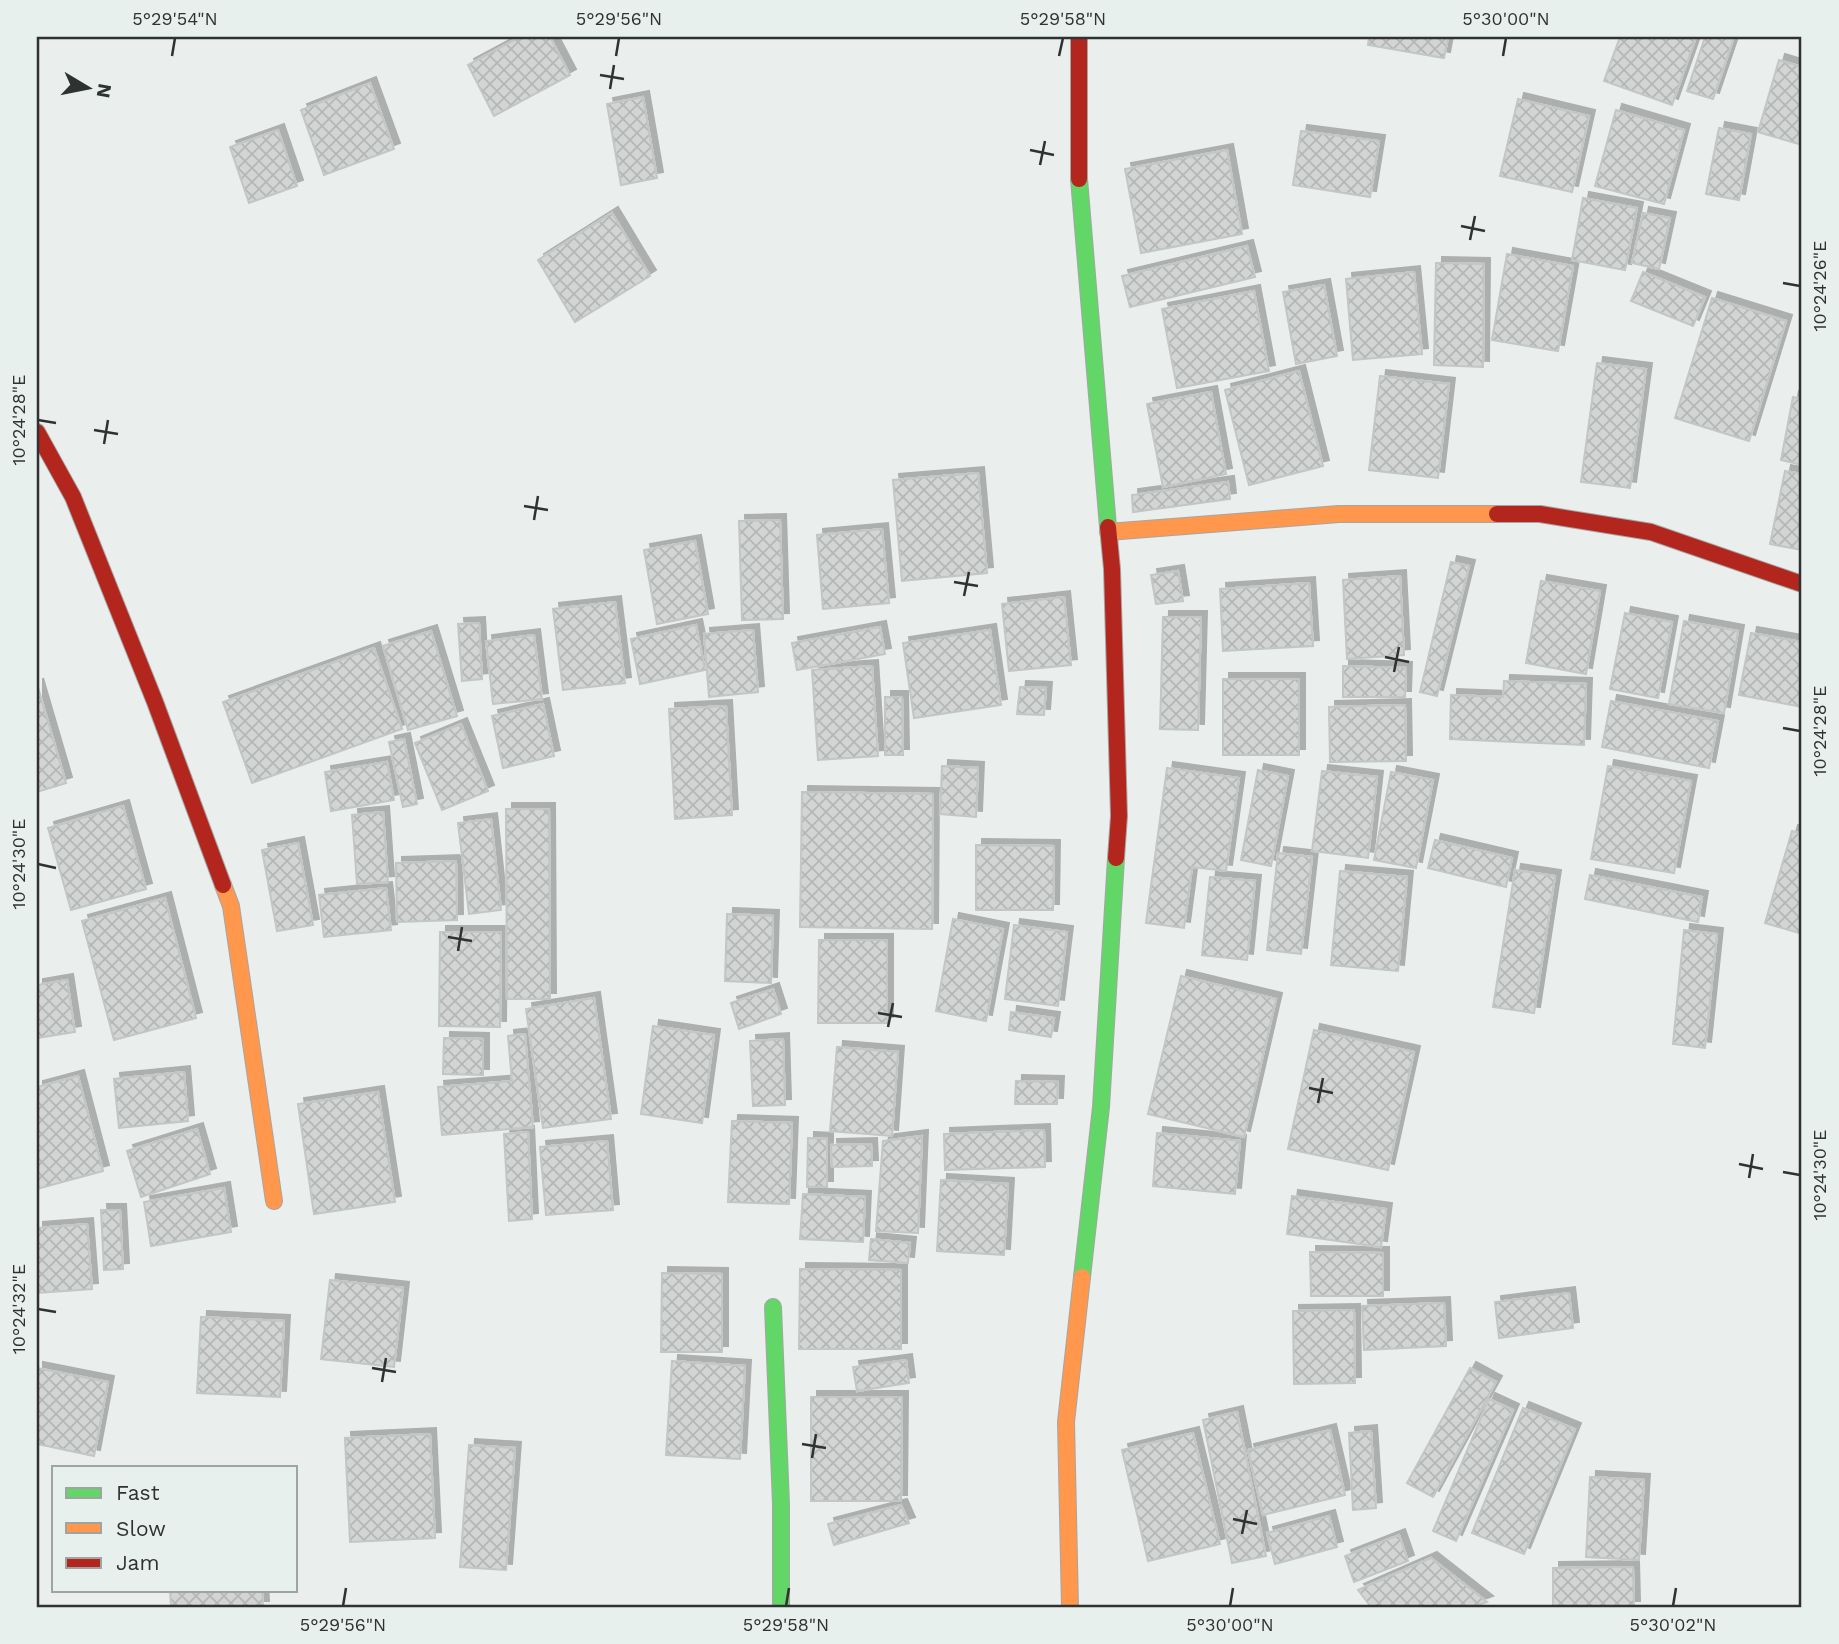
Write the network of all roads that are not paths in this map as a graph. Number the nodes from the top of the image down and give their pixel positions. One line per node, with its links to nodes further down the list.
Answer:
1 (1079, 37): 3 (street)
2 (37, 432): 5 (street)
3 (1108, 532): 4 (street); 8 (street)
4 (1802, 584)
5 (274, 1201)
6 (773, 1307): 7 (street)
7 (781, 1607)
8 (1070, 1607)

